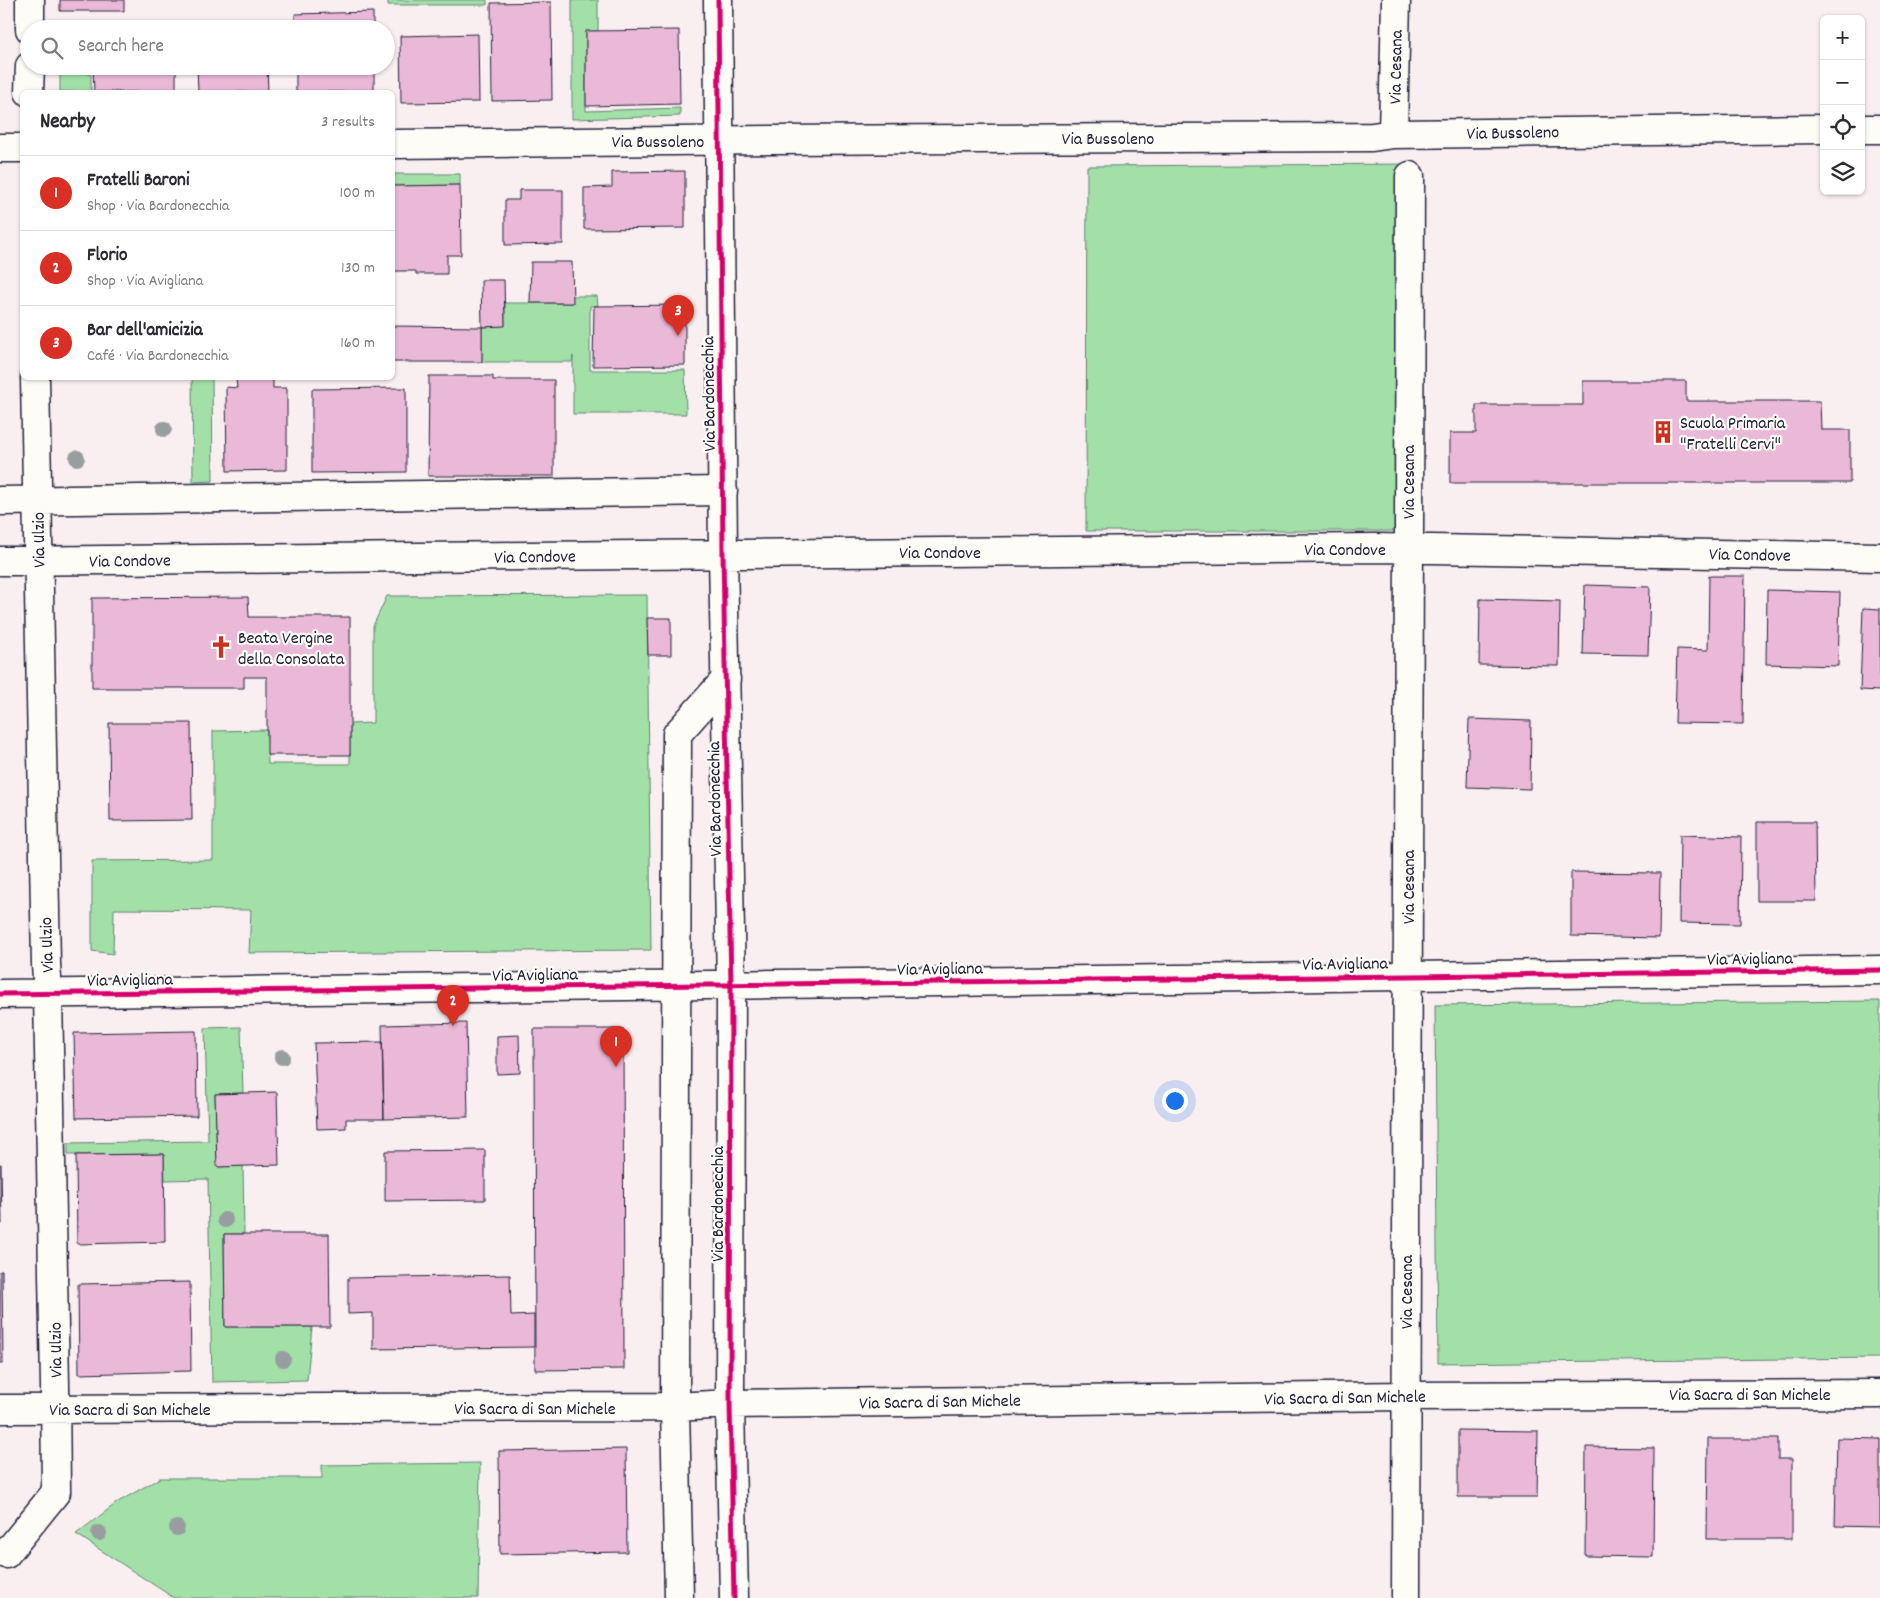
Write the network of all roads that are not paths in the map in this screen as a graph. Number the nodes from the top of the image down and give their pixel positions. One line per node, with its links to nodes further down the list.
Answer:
1 (30, 0): 4 (street)
2 (718, 0): 11 (street, Via Bardonecchia)
3 (1396, 0): 10 (street, Via Cesana)
4 (30, 20)
5 (30, 75): 6 (street)
6 (29, 90)
7 (1820, 129): 10 (street, Via Bussoleno)
8 (1865, 129): 9 (street)
9 (1880, 129)
10 (1393, 134): 11 (street, Via Bussoleno)
11 (719, 141): 12 (street, Via Bussoleno); 17 (street, Via Bardonecchia)
12 (395, 144)
13 (0, 148): 14 (street)
14 (20, 148)
15 (1410, 176): 20 (street, Via Cesana)
16 (34, 380): 19 (street, Via Ulzio)
17 (723, 491): 19 (street); 21 (street, Via Bardonecchia)
18 (0, 501): 19 (street)
19 (37, 501): 24 (street, Via Ulzio)
20 (1408, 548): 21 (street, Via Condove); 22 (street, Via Condove); 27 (street, Via Cesana)
21 (723, 554): 24 (street, Via Condove); 25 (street, Via Bardonecchia)
22 (1880, 557)
23 (0, 561): 24 (street, Via Condove)
24 (38, 561): 31 (street, Via Ulzio)
25 (726, 679): 28 (street, Via Bardonecchia); 29 (street, Via Bardonecchia)
26 (1880, 970): 27 (street, Via Avigliana)
27 (1408, 976): 28 (street, Via Avigliana); 33 (street, Via Cesana)
28 (731, 985): 29 (street, Via Avigliana); 34 (street, Via Bardonecchia)
29 (675, 986): 31 (street, Via Avigliana); 35 (street, Via Bardonecchia)
30 (0, 994): 31 (street, Via Avigliana)
31 (48, 994): 37 (street, Via Ulzio)
32 (1880, 1394): 33 (street, Via Sacra di San Michele)
33 (1406, 1396): 34 (street, Via Sacra di San Michele); 41 (street, Via Cesana)
34 (730, 1404): 35 (street, Via Sacra di San Michele); 40 (street, Via Bardonecchia)
35 (675, 1407): 37 (street, Via Sacra di San Michele); 39 (street, Via Bardonecchia)
36 (0, 1409): 37 (street, Via Sacra di San Michele)
37 (54, 1409): 38 (street, Via Ulzio)
38 (6, 1554)
39 (679, 1598)
40 (734, 1598)
41 (1406, 1598)

